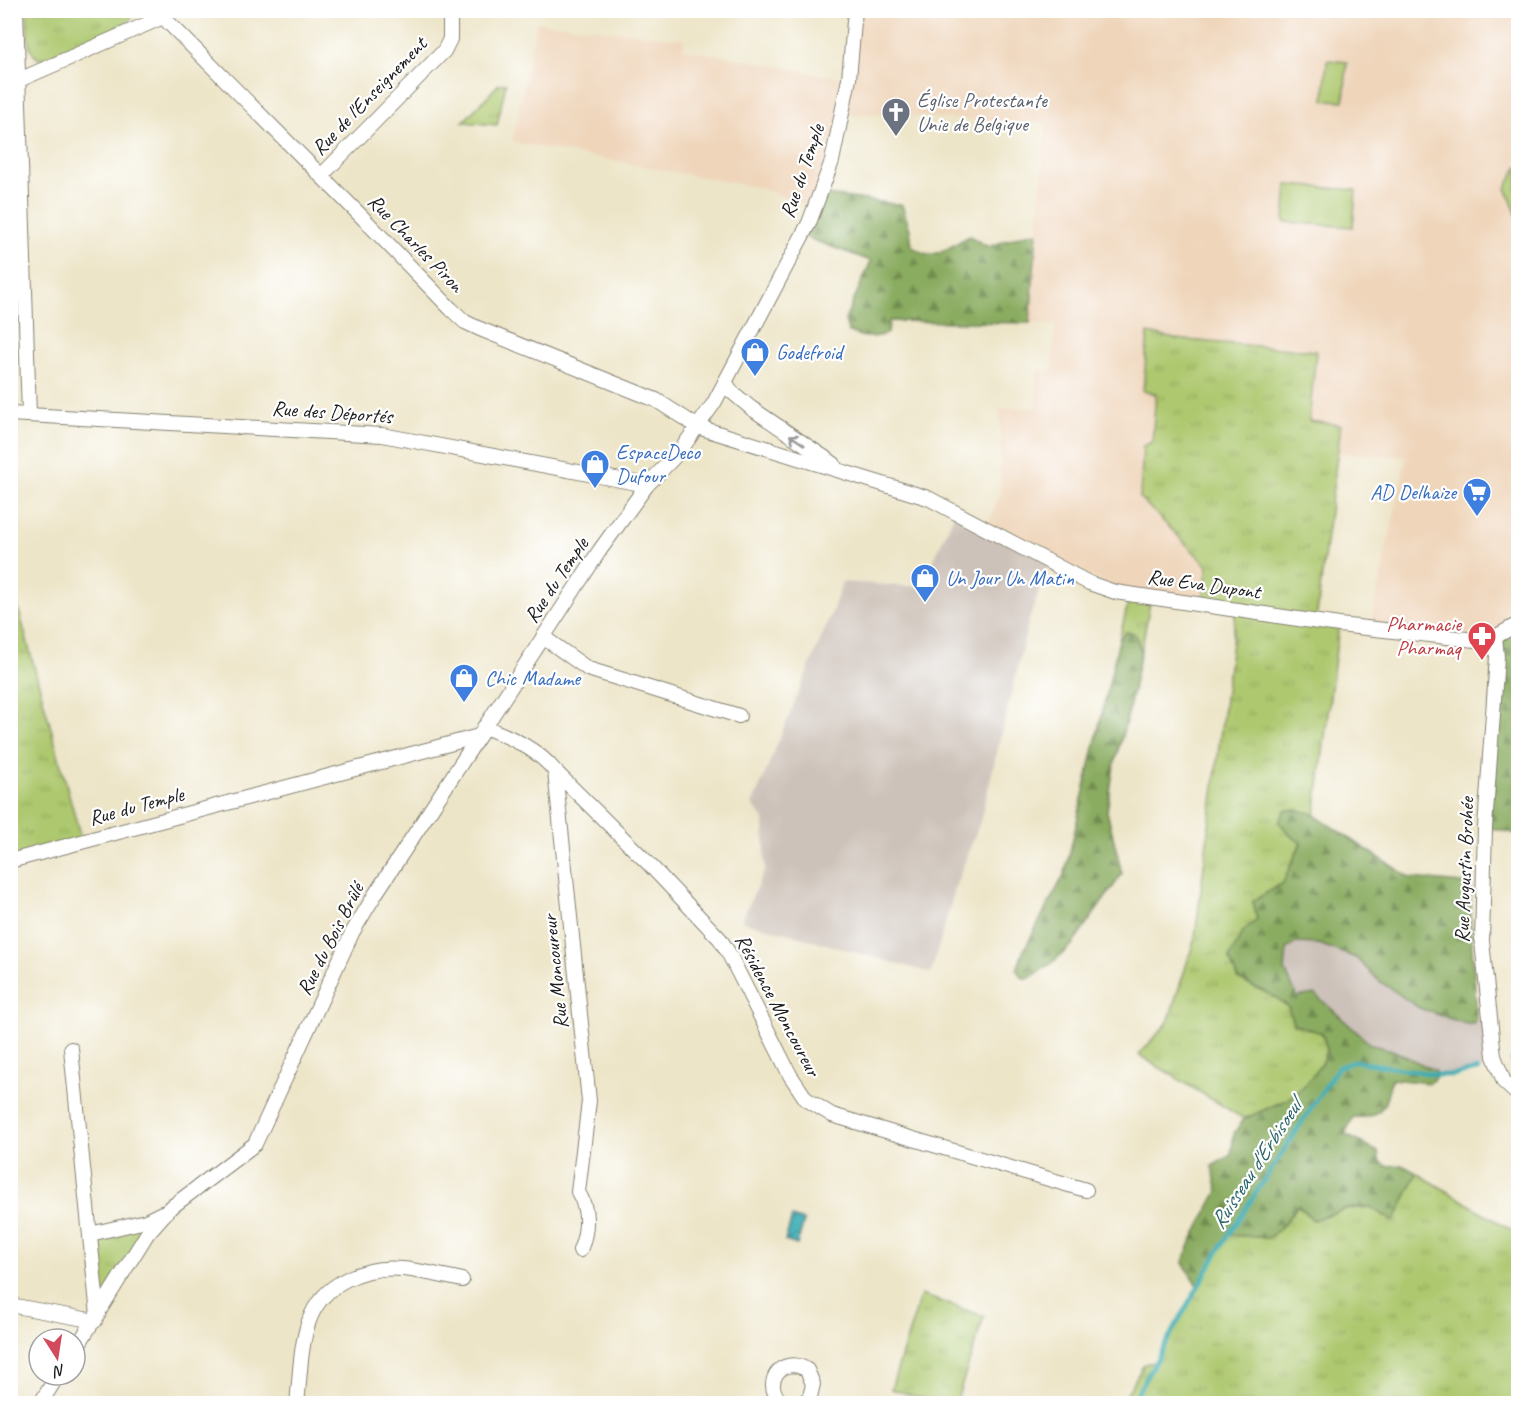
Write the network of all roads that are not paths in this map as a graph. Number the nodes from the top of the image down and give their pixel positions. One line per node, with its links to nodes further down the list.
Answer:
1 (16, 10): 5 (street)
2 (450, 10): 6 (street, Rue de l'Enseignement)
3 (855, 10): 7 (street, Rue du Temple)
4 (161, 13): 5 (street); 6 (street, Rue Charles Piron)
5 (15, 80): 9 (street)
6 (321, 176): 10 (street, Rue Charles Piron)
7 (725, 382): 10 (street, Rue du Temple); 11 (street, one-way to 7)
8 (10, 414): 9 (street, Rue des Déportés)
9 (29, 415): 12 (street, Rue des Déportés)
10 (698, 427): 11 (street, Rue Charles Piron); 12 (street, Rue du Temple)
11 (846, 472): 15 (street, Rue Eva Dupont)
12 (647, 485): 14 (street, Rue du Temple)
13 (1518, 624): 15 (street)
14 (543, 637): 16 (street); 17 (street, Rue du Temple)
15 (1495, 637): 21 (street, Rue Augustin Brohée)
16 (739, 716)
17 (482, 732): 18 (street); 19 (street, Rue du Temple); 23 (street, Rue du Bois Brûlé)
18 (555, 771): 22 (street, Résidence Moncoureur); 25 (street, Rue Moncoureur)
19 (10, 861)
20 (71, 1049): 24 (street)
21 (1518, 1095)
22 (1086, 1190)
23 (169, 1209): 24 (street); 28 (street)
24 (90, 1234): 28 (street)
25 (580, 1250)
26 (462, 1280): 32 (street)
27 (10, 1305): 28 (street)
28 (96, 1318): 29 (street)
29 (87, 1332)
30 (51, 1387): 31 (street)
31 (40, 1404)
32 (297, 1404)
33 (784, 1404): 34 (street)
34 (801, 1404)

